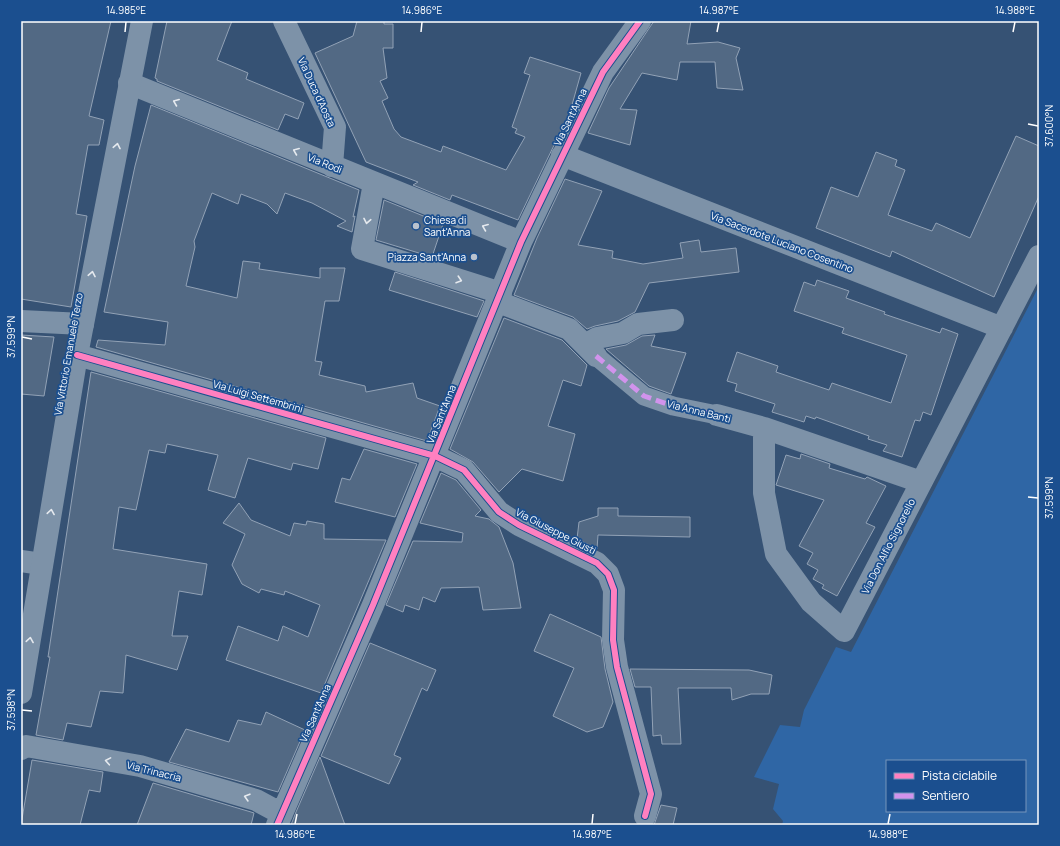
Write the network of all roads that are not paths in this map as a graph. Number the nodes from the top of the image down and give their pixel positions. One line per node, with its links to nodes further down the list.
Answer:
1 (142, 21): 4 (street, Via Vittorio Emanuele Terzo)
2 (284, 21): 6 (street, Via Duca d'Aosta)
3 (640, 21): 5 (street, Via Sant'Anna)
4 (129, 82): 6 (street, Via Rodi, one-way to 4); 13 (street, Via Vittorio Emanuele Terzo, one-way to 4)
5 (562, 156): 8 (street, Via Sant'Anna); 14 (street, Via Sacerdote Luciano Cosentino)
6 (332, 166): 7 (street, Via Rodi)
7 (374, 183): 8 (street, Via Rodi, one-way to 7); 10 (street, Via Anna Banti, one-way to 10)
8 (521, 242): 10 (street, Via Sant'Anna)
9 (1039, 256): 14 (street, Via Don Alfio Signorello)
10 (500, 298): 15 (street, Via Anna Banti); 19 (street, Via Sant'Anna)
11 (673, 320): 15 (street)
12 (21, 321): 13 (street)
13 (83, 324): 16 (street, Via Vittorio Emanuele Terzo)
14 (1002, 328): 20 (street, Via Don Alfio Signorello)
15 (591, 350): 17 (street, Via Anna Banti)
16 (77, 355): 19 (street, Via Luigi Settembrini); 22 (street, Via Vittorio Emanuele Terzo, one-way to 16)
17 (717, 415): 18 (street, Via Anna Banti)
18 (764, 428): 20 (street, Via Anna Banti); 20 (street, Via Don Alfio Signorello)
19 (435, 456): 25 (street, Via Giuseppe Giusti); 26 (street, Via Sant'Anna)
20 (921, 482)
21 (21, 561): 22 (street)
22 (42, 564): 23 (street, Via Vittorio Emanuele Terzo, one-way to 22)
23 (21, 693)
24 (21, 749): 26 (street, Via Trinacria, one-way to 24)
25 (645, 816)
26 (280, 820)

